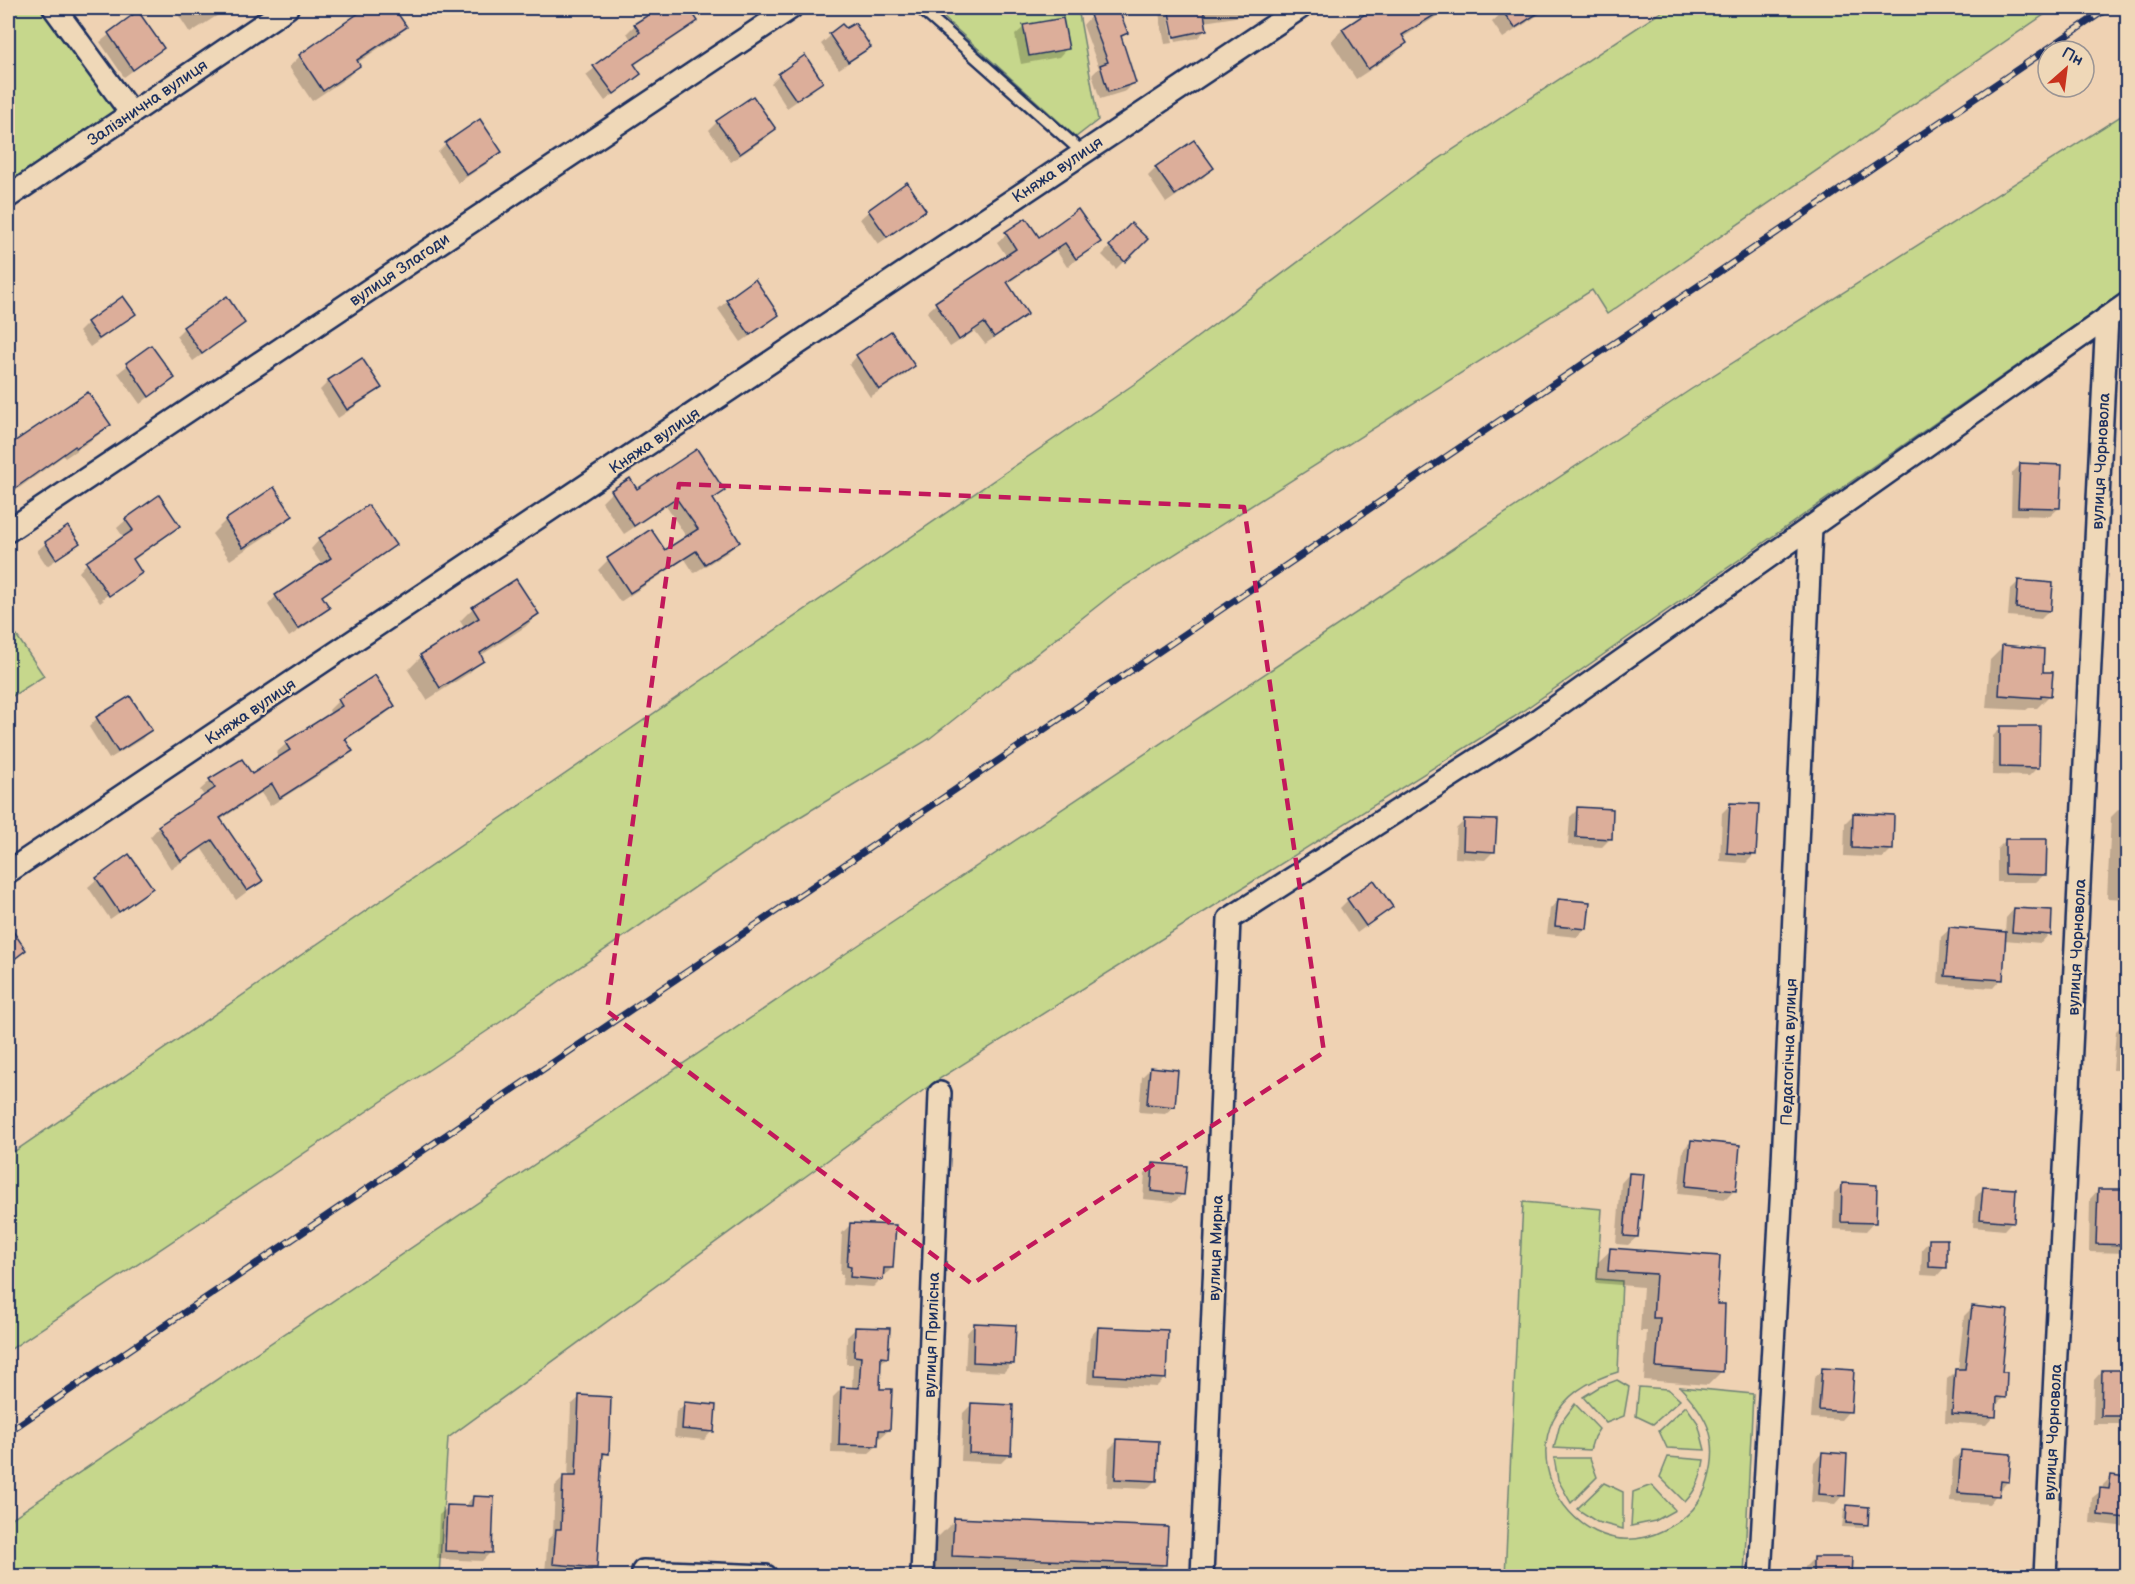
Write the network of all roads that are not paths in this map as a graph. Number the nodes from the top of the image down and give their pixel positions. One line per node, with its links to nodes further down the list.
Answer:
1 (54, 8): 6 (street)
2 (287, 8): 6 (street, Залізнична вулиця)
3 (791, 8): 12 (street, вулиця Злагоди)
4 (920, 8): 7 (lane)
5 (1300, 8): 7 (street, Княжа вулиця)
6 (131, 113): 8 (street, Залізнична вулиця)
7 (1082, 152): 13 (street, Княжа вулиця)
8 (8, 197)
9 (2127, 303): 10 (street)
10 (2107, 317): 11 (street); 20 (street, вулиця Чорновола)
11 (1811, 527): 18 (street, вулиця Мирна); 19 (street, Педагогічна вулиця)
12 (8, 531)
13 (8, 872)
14 (940, 1093): 17 (street, вулиця Прилісна)
15 (643, 1571): 16 (street)
16 (766, 1576)
17 (922, 1576)
18 (1202, 1576)
19 (1760, 1576)
20 (2045, 1576)

